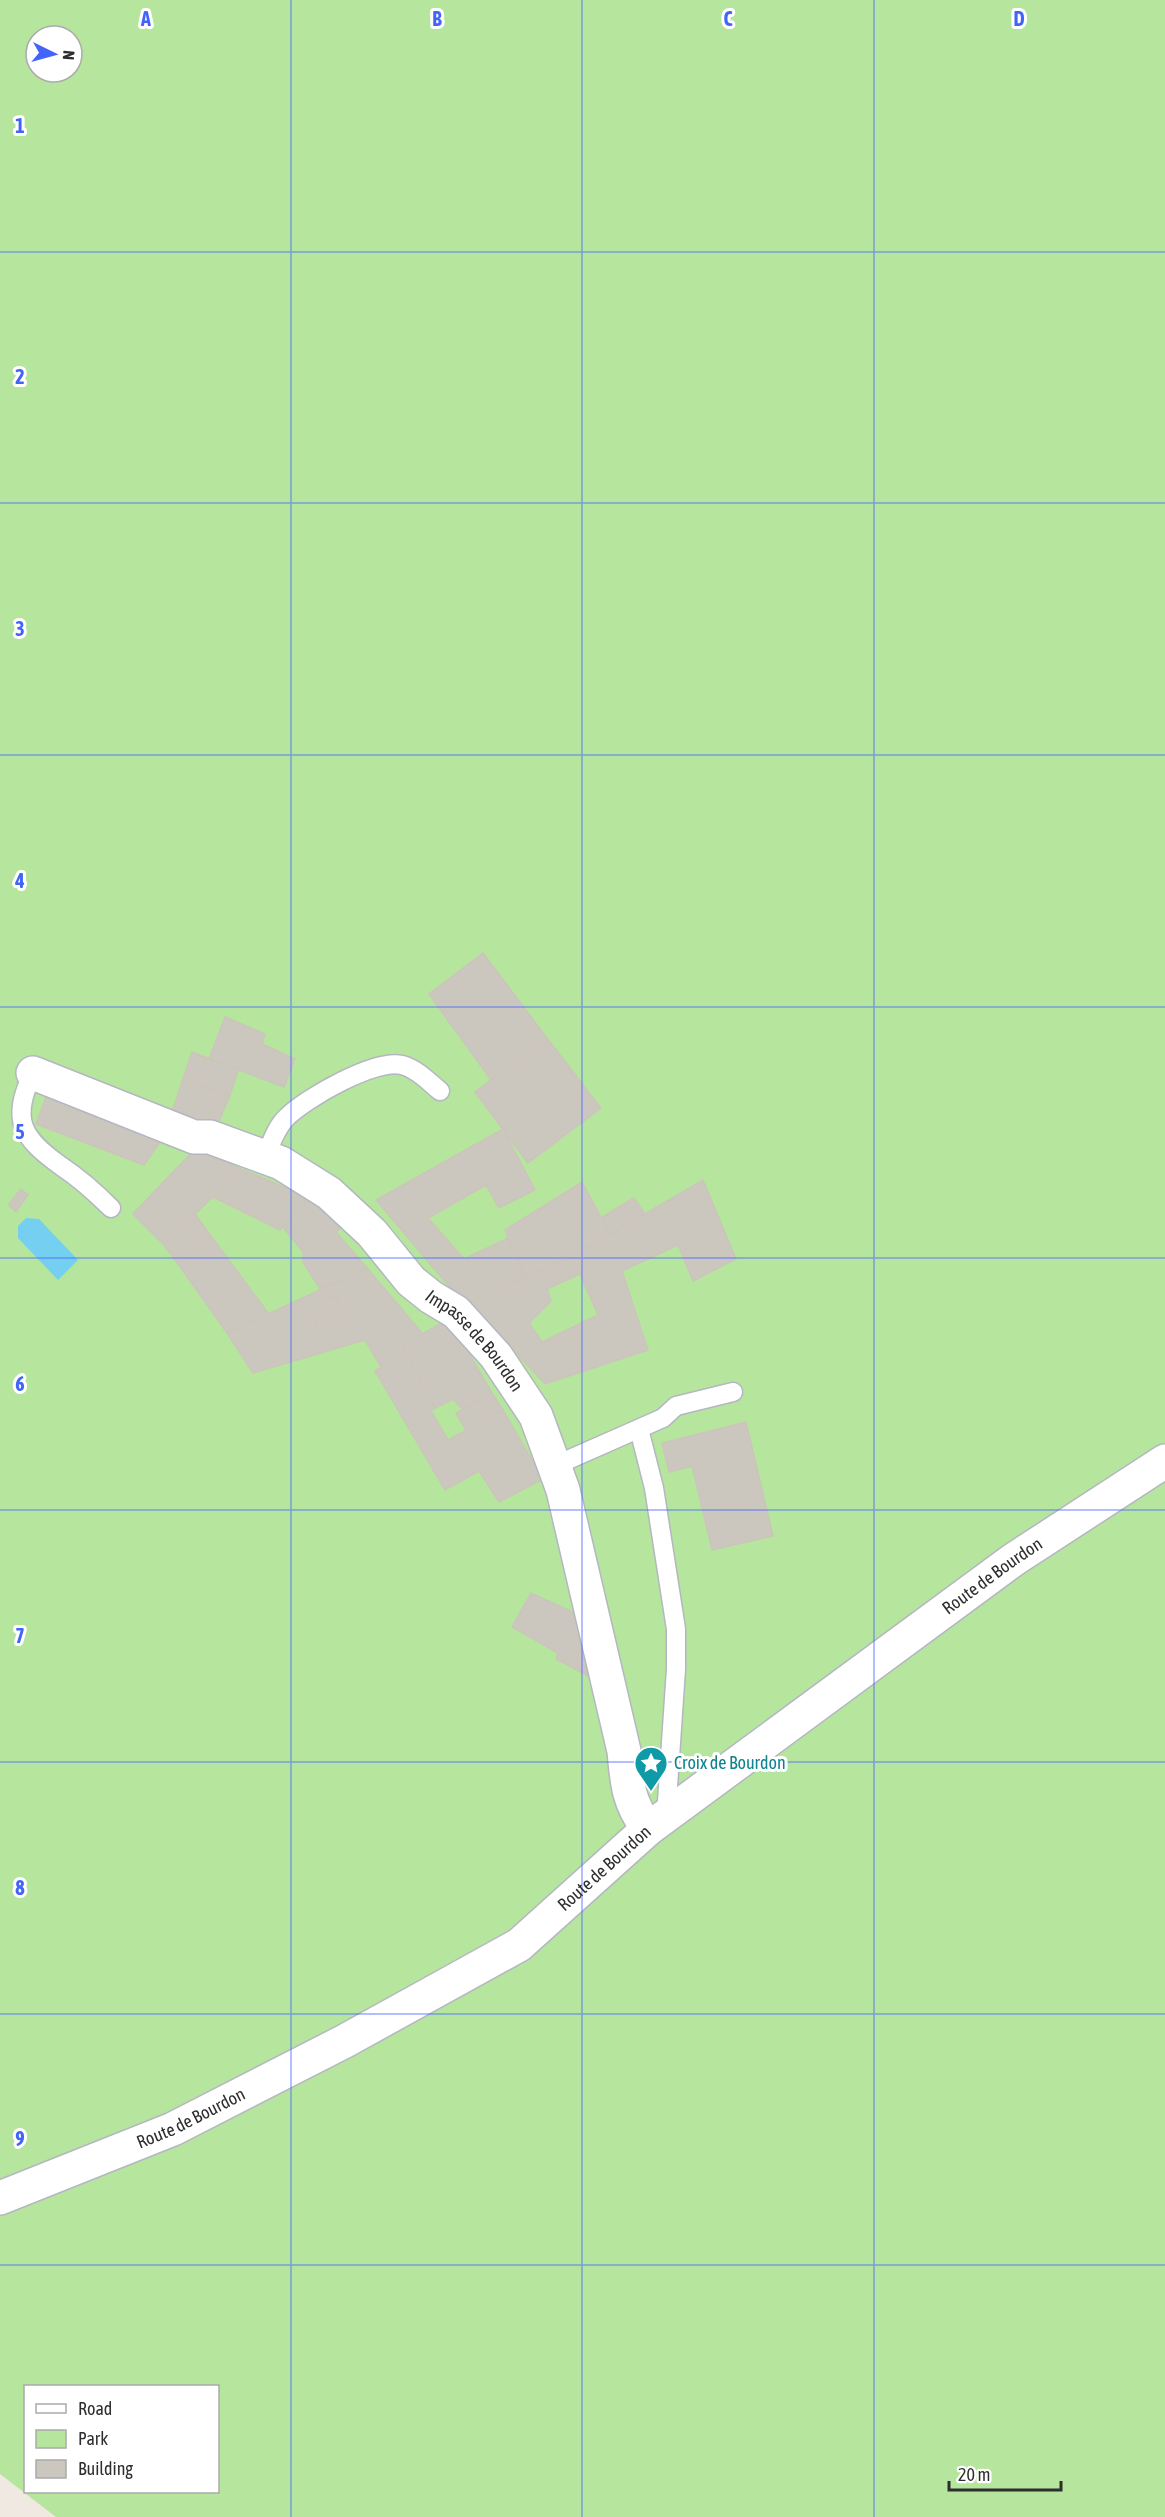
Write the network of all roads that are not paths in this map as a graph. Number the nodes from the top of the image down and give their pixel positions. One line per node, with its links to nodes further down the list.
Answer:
1 (33, 1073): 3 (street, Impasse de Bourdon); 4 (lane)
2 (440, 1091): 3 (lane)
3 (265, 1157): 8 (street, Impasse de Bourdon)
4 (111, 1208)
5 (733, 1392): 6 (lane)
6 (639, 1429): 8 (lane); 9 (lane)
7 (1165, 1461): 9 (street, Route de Bourdon)
8 (554, 1466): 9 (street, Impasse de Bourdon)
9 (657, 1822): 10 (street, Route de Bourdon)
10 (0, 2198)

